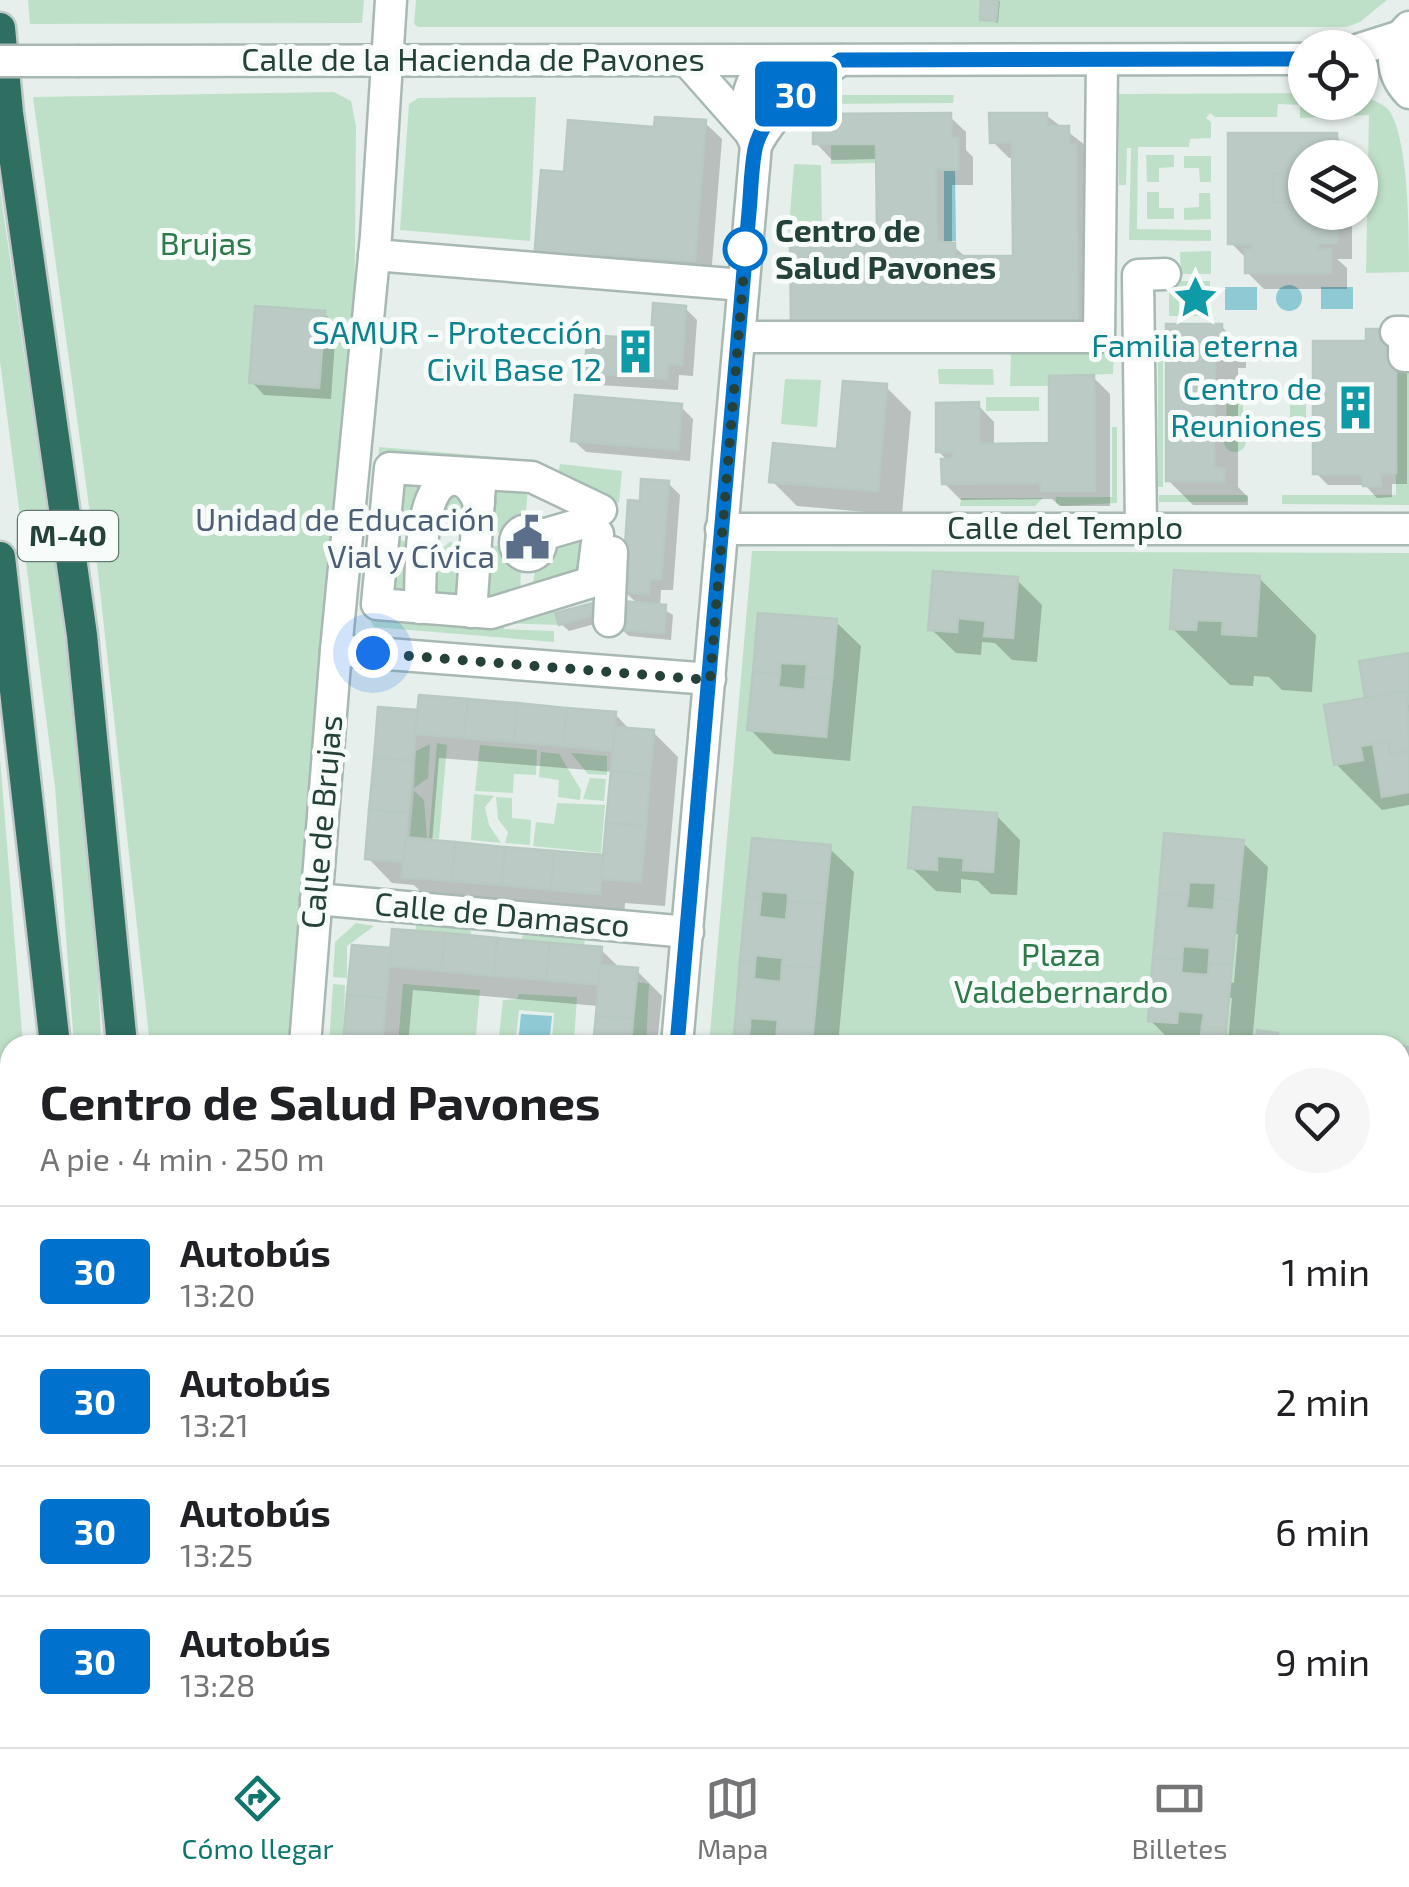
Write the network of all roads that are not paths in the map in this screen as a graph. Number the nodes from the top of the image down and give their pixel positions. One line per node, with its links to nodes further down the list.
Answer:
1 (391, 0): 6 (street, Calle de Brujas)
2 (0, 28): 40 (highway, M-40)
3 (1405, 31): 4 (street); 13 (street)
4 (1378, 42)
5 (1288, 59): 11 (street, Calle de la Hacienda de Pavones)
6 (386, 60): 7 (street, Calle de la Hacienda de Pavones); 9 (street, Calle de la Hacienda de Pavones, bridge); 16 (street, Calle de Brujas)
7 (687, 60): 10 (street, Calle de la Hacienda de Pavones); 15 (street)
8 (840, 60): 10 (street, Calle de la Hacienda de Pavones); 11 (street, Calle de la Hacienda de Pavones); 14 (street)
9 (0, 61)
10 (766, 61): 14 (street); 15 (street)
11 (1102, 63): 20 (street)
12 (1378, 74): 13 (street)
13 (1403, 86)
14 (779, 111): 15 (street)
15 (752, 138): 19 (street)
16 (375, 246): 17 (street); 19 (street); 35 (street, Calle de Brujas)
17 (512, 247)
18 (1165, 274): 24 (street)
19 (743, 284): 20 (street)
20 (740, 337): 25 (street)
21 (532, 477): 22 (street); 23 (street); 29 (street)
22 (480, 488): 27 (street); 27 (street); 28 (street)
23 (600, 523): 29 (street); 31 (street); 34 (street)
24 (1142, 528): 25 (street, Calle del Templo); 26 (street, Calle del Templo)
25 (722, 529): 36 (street)
26 (1409, 529)
27 (417, 532): 28 (street); 32 (street); 32 (street)
28 (476, 538): 29 (street); 33 (street)
29 (527, 540): 31 (street)
30 (0, 558): 39 (highway, M-40)
31 (522, 603): 33 (street)
32 (420, 608): 33 (street)
33 (471, 612)
34 (609, 621)
35 (336, 650): 36 (street); 37 (street, Calle de Brujas)
36 (710, 680): 38 (street)
37 (316, 899): 38 (street, Calle de Damasco); 41 (street, Calle de Brujas)
38 (688, 932): 42 (street)
39 (54, 1035)
40 (121, 1035)
41 (306, 1035)
42 (678, 1035)

